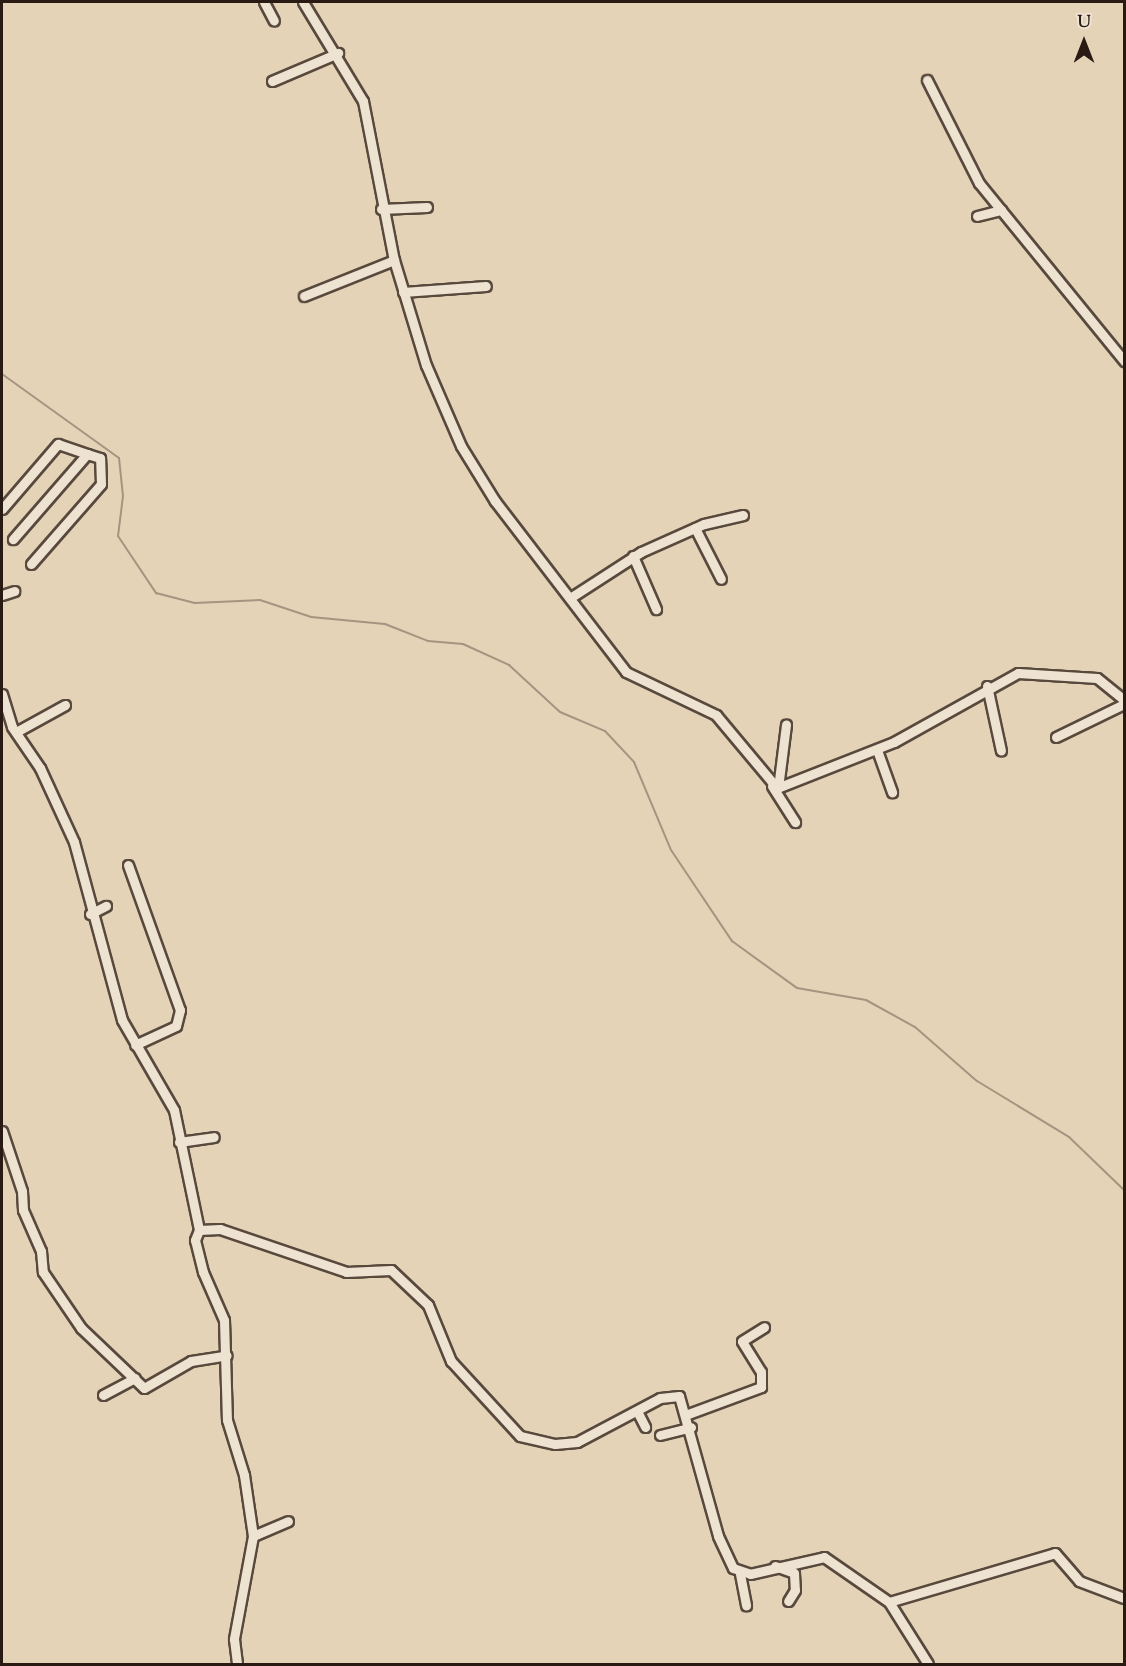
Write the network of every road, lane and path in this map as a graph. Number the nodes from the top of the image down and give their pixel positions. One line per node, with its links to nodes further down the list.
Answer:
1 (264, 2): 3 (street)
2 (303, 2): 4 (street)
3 (274, 21)
4 (338, 52): 6 (street); 8 (street)
5 (927, 80): 9 (street)
6 (272, 81)
7 (427, 207): 8 (street)
8 (381, 209): 11 (street)
9 (1001, 210): 10 (street); 15 (street)
10 (977, 216)
11 (393, 260): 13 (street); 14 (street)
12 (486, 286): 13 (street)
13 (404, 292): 26 (street)
14 (304, 296)
15 (1125, 362)
16 (87, 454): 17 (street); 20 (street); 22 (street)
17 (2, 509)
18 (743, 515): 19 (street)
19 (695, 528): 21 (street); 23 (street)
20 (13, 539)
21 (633, 556): 26 (street); 27 (street)
22 (31, 564)
23 (721, 579)
24 (14, 591): 25 (street)
25 (2, 595)
26 (573, 596): 37 (street)
27 (656, 609)
28 (987, 686): 30 (street); 35 (street); 36 (street)
29 (2, 694): 33 (street)
30 (1125, 702): 34 (street)
31 (65, 705): 33 (street)
32 (786, 725): 37 (street)
33 (15, 732): 42 (street)
34 (1056, 737)
35 (877, 750): 37 (street); 38 (street)
36 (1001, 751)
37 (775, 787): 39 (street)
38 (892, 792)
39 (795, 822)
40 (128, 865): 43 (street)
41 (106, 906): 42 (street)
42 (90, 914): 43 (street)
43 (135, 1045): 46 (street)
44 (2, 1131): 50 (street)
45 (214, 1137): 46 (street)
46 (179, 1142): 47 (street)
47 (199, 1230): 49 (street); 52 (street)
48 (764, 1327): 53 (street)
49 (227, 1355): 50 (street); 58 (street)
50 (135, 1378): 51 (street)
51 (103, 1395)
52 (637, 1411): 53 (street); 54 (street)
53 (688, 1414): 55 (street)
54 (645, 1427)
55 (691, 1427): 56 (street); 60 (street)
56 (660, 1435)
57 (288, 1521): 58 (street)
58 (253, 1536): 65 (street)
59 (774, 1566): 60 (street); 62 (street); 63 (street)
60 (740, 1574): 64 (street)
61 (1125, 1598): 63 (street)
62 (788, 1601)
63 (889, 1602): 66 (street)
64 (746, 1605)
65 (237, 1665)
66 (928, 1665)

